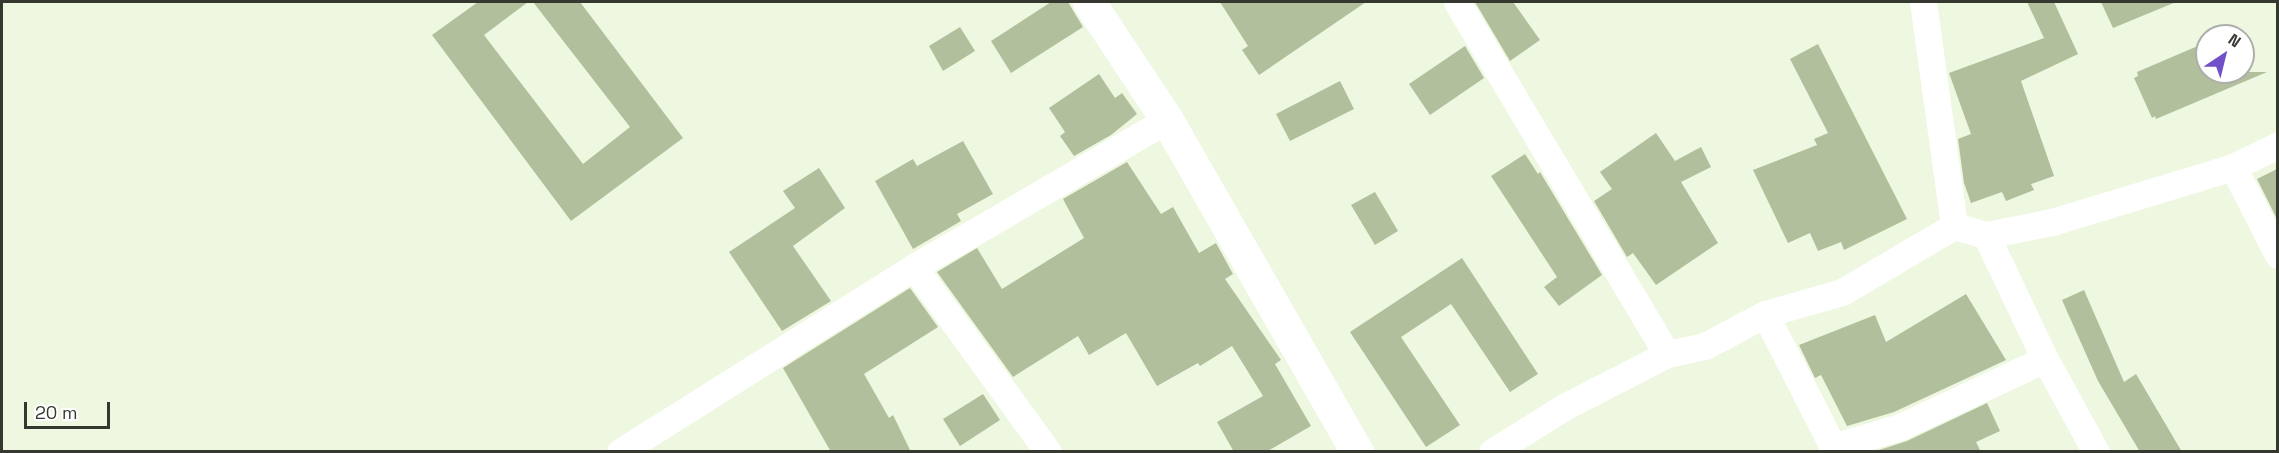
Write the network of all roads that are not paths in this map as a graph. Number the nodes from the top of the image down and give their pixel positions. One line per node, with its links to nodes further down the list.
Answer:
1 (1089, 2): 4 (main road)
2 (1457, 2): 12 (street)
3 (1923, 2): 7 (street)
4 (1167, 120): 10 (street); 16 (main road)
5 (2277, 145): 6 (street)
6 (2233, 166): 8 (street); 9 (street)
7 (1954, 226): 8 (street); 11 (street)
8 (1986, 235): 13 (street)
9 (2277, 255)
10 (914, 267): 14 (street); 15 (street)
11 (1765, 314): 12 (street); 13 (street)
12 (1667, 354): 17 (street)
13 (2045, 359): 18 (street)
14 (620, 452)
15 (1048, 452)
16 (1357, 452)
17 (1492, 452)
18 (2096, 452)

